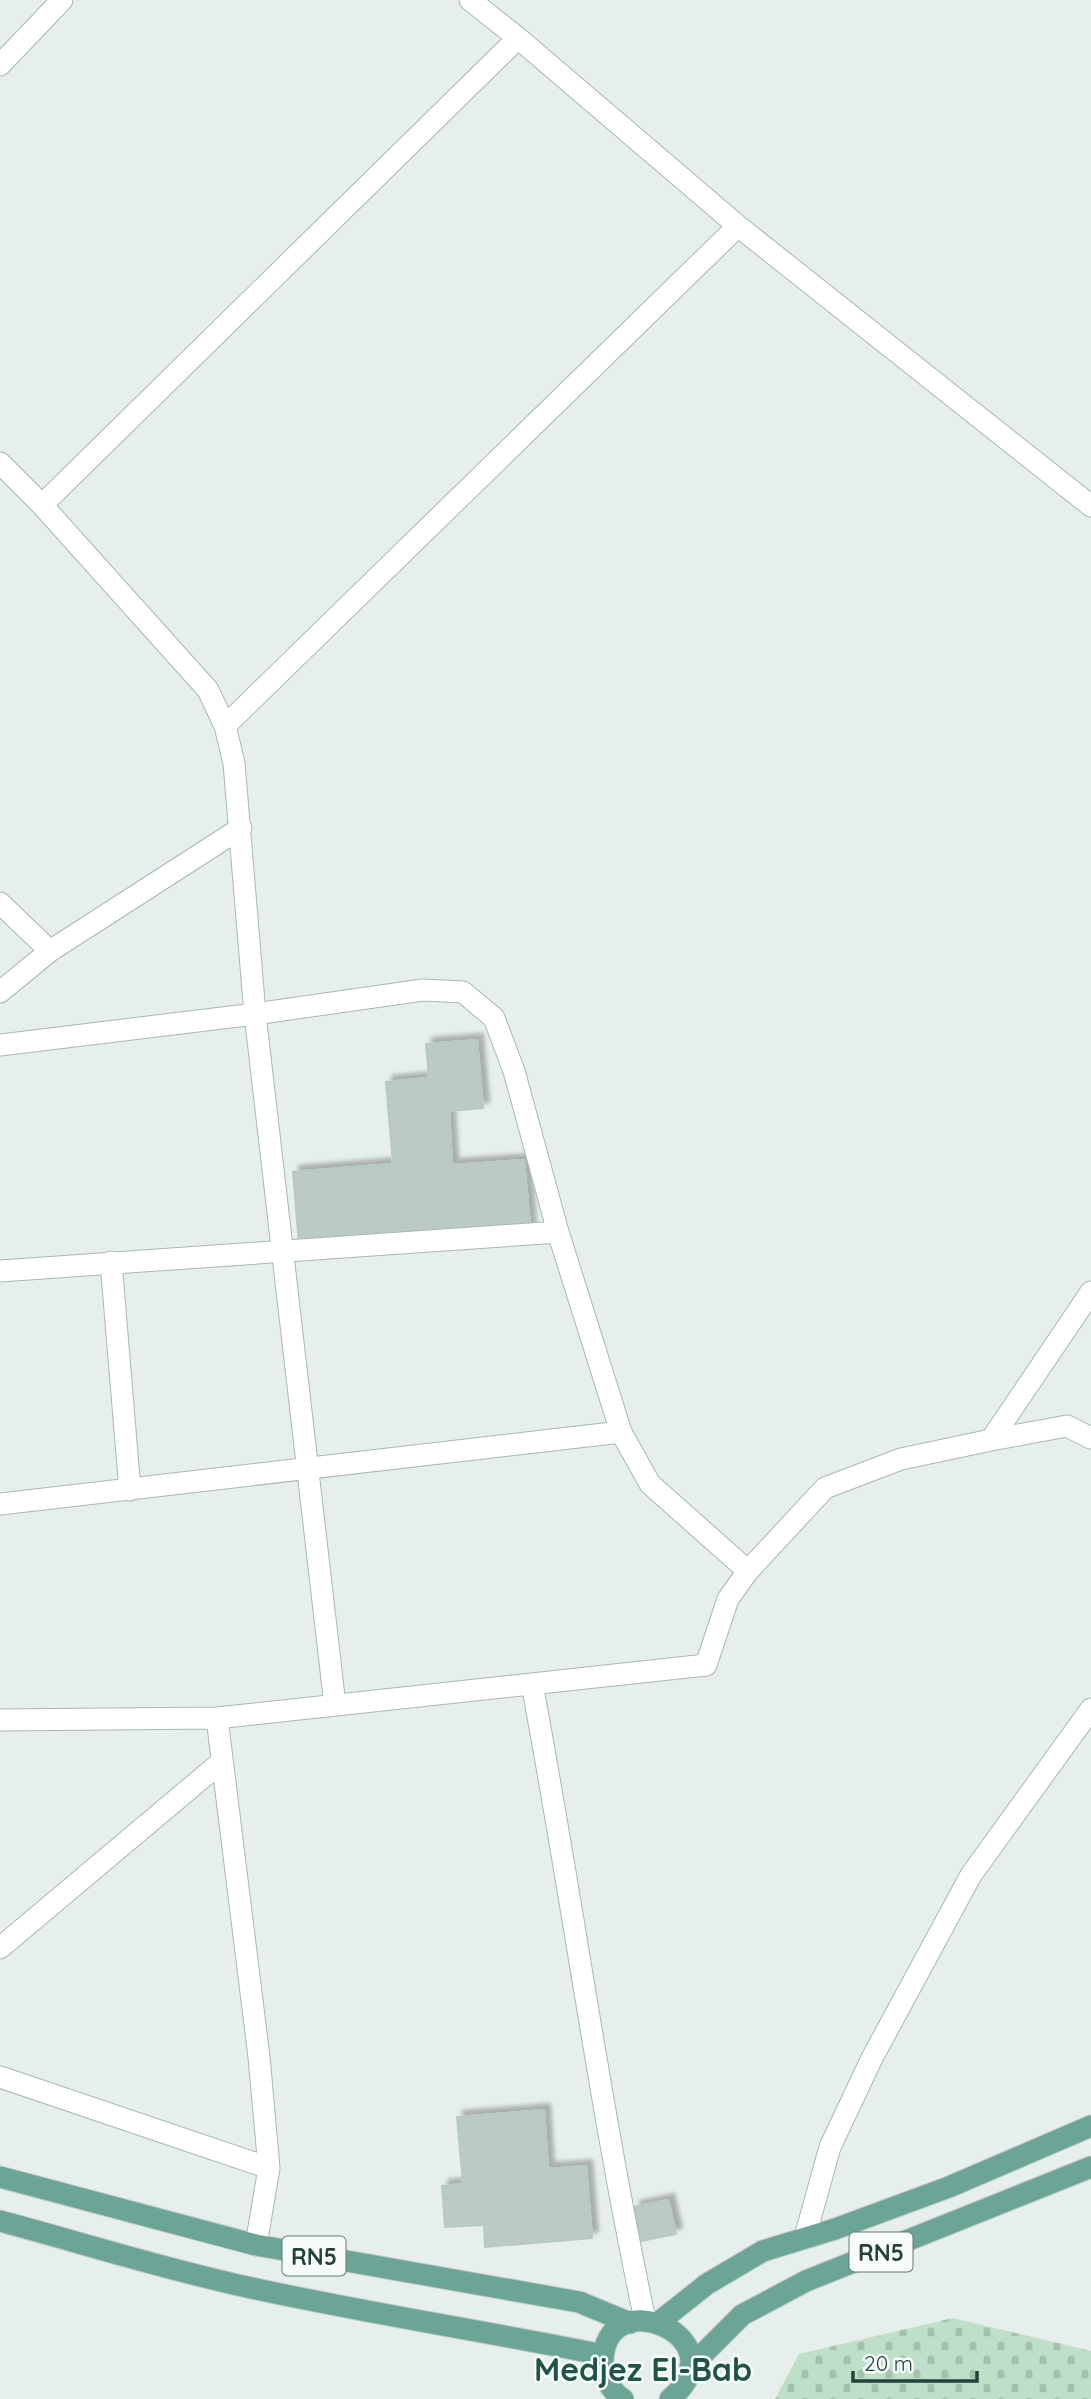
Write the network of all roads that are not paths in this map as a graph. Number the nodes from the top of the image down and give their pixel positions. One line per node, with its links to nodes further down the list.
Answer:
1 (62, 0): 4 (street)
2 (470, 0): 3 (street)
3 (518, 38): 5 (street); 7 (street)
4 (0, 65)
5 (738, 226): 8 (street); 9 (street)
6 (0, 463): 7 (street)
7 (41, 505): 9 (street)
8 (1091, 506)
9 (225, 726): 10 (street)
10 (241, 828): 12 (street); 14 (street)
11 (0, 903): 12 (street)
12 (50, 951): 13 (street)
13 (0, 992)
14 (254, 1014): 15 (street); 16 (street); 17 (street)
15 (0, 1045)
16 (558, 1232): 17 (street); 21 (street)
17 (282, 1250): 18 (street); 24 (street)
18 (111, 1262): 19 (street); 25 (street)
19 (0, 1271)
20 (1091, 1292): 23 (street)
21 (621, 1432): 24 (street); 27 (street)
22 (1091, 1438): 23 (street)
23 (991, 1440): 27 (street)
24 (309, 1470): 25 (street); 29 (street)
25 (130, 1490): 26 (street)
26 (0, 1504)
27 (748, 1571): 28 (street)
28 (532, 1684): 29 (street); 43 (street)
29 (335, 1705): 31 (street)
30 (1091, 1709): 41 (street)
31 (216, 1718): 32 (street); 33 (street)
32 (0, 1720)
33 (220, 1763): 34 (street); 38 (street)
34 (0, 1948)
35 (0, 2077): 38 (street)
36 (1091, 2126): 41 (main road, RN5)
37 (1091, 2167): 45 (main road, RN5)
38 (269, 2168): 42 (street)
39 (0, 2177): 42 (main road, RN5)
40 (0, 2221): 44 (main road, RN5)
41 (805, 2237): 43 (main road, RN5)
42 (256, 2245): 43 (main road, RN5)
43 (645, 2321): 44 (main road, RN5); 45 (main road, RN5)
44 (603, 2355): 47 (main road)
45 (690, 2368): 46 (main road, RN5)
46 (676, 2397)
47 (619, 2398)

